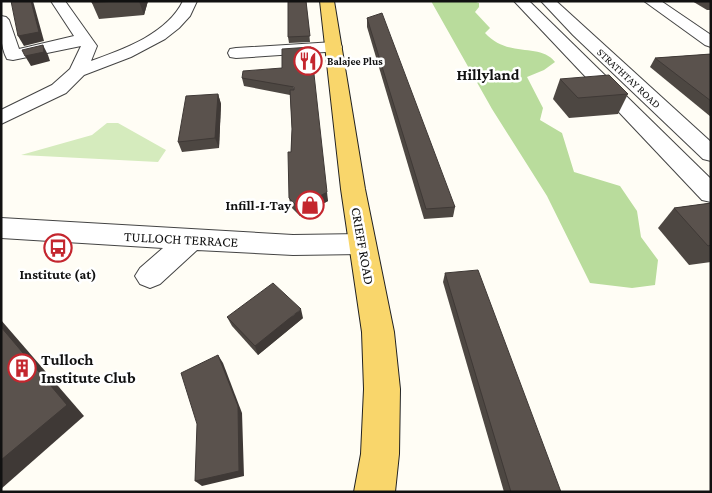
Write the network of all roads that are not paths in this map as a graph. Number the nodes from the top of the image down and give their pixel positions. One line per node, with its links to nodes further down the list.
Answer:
1 (190, 1): 12 (street)
2 (327, 1): 10 (main road, CRIEFF ROAD)
3 (522, 1): 15 (street)
4 (548, 1): 14 (street, STRATHTAY ROAD)
5 (651, 1): 9 (street)
6 (61, 2): 8 (street)
7 (1, 20): 8 (street)
8 (84, 39): 12 (street)
9 (711, 42)
10 (334, 47): 11 (street); 18 (main road, CRIEFF ROAD)
11 (236, 53)
12 (78, 71): 13 (street)
13 (1, 118)
14 (711, 154)
15 (711, 194)
16 (1, 228): 17 (street, TULLOCH TERRACE)
17 (190, 240): 18 (street, TULLOCH TERRACE); 19 (street)
18 (362, 244): 20 (main road, CRIEFF ROAD)
19 (150, 276)
20 (374, 492)

